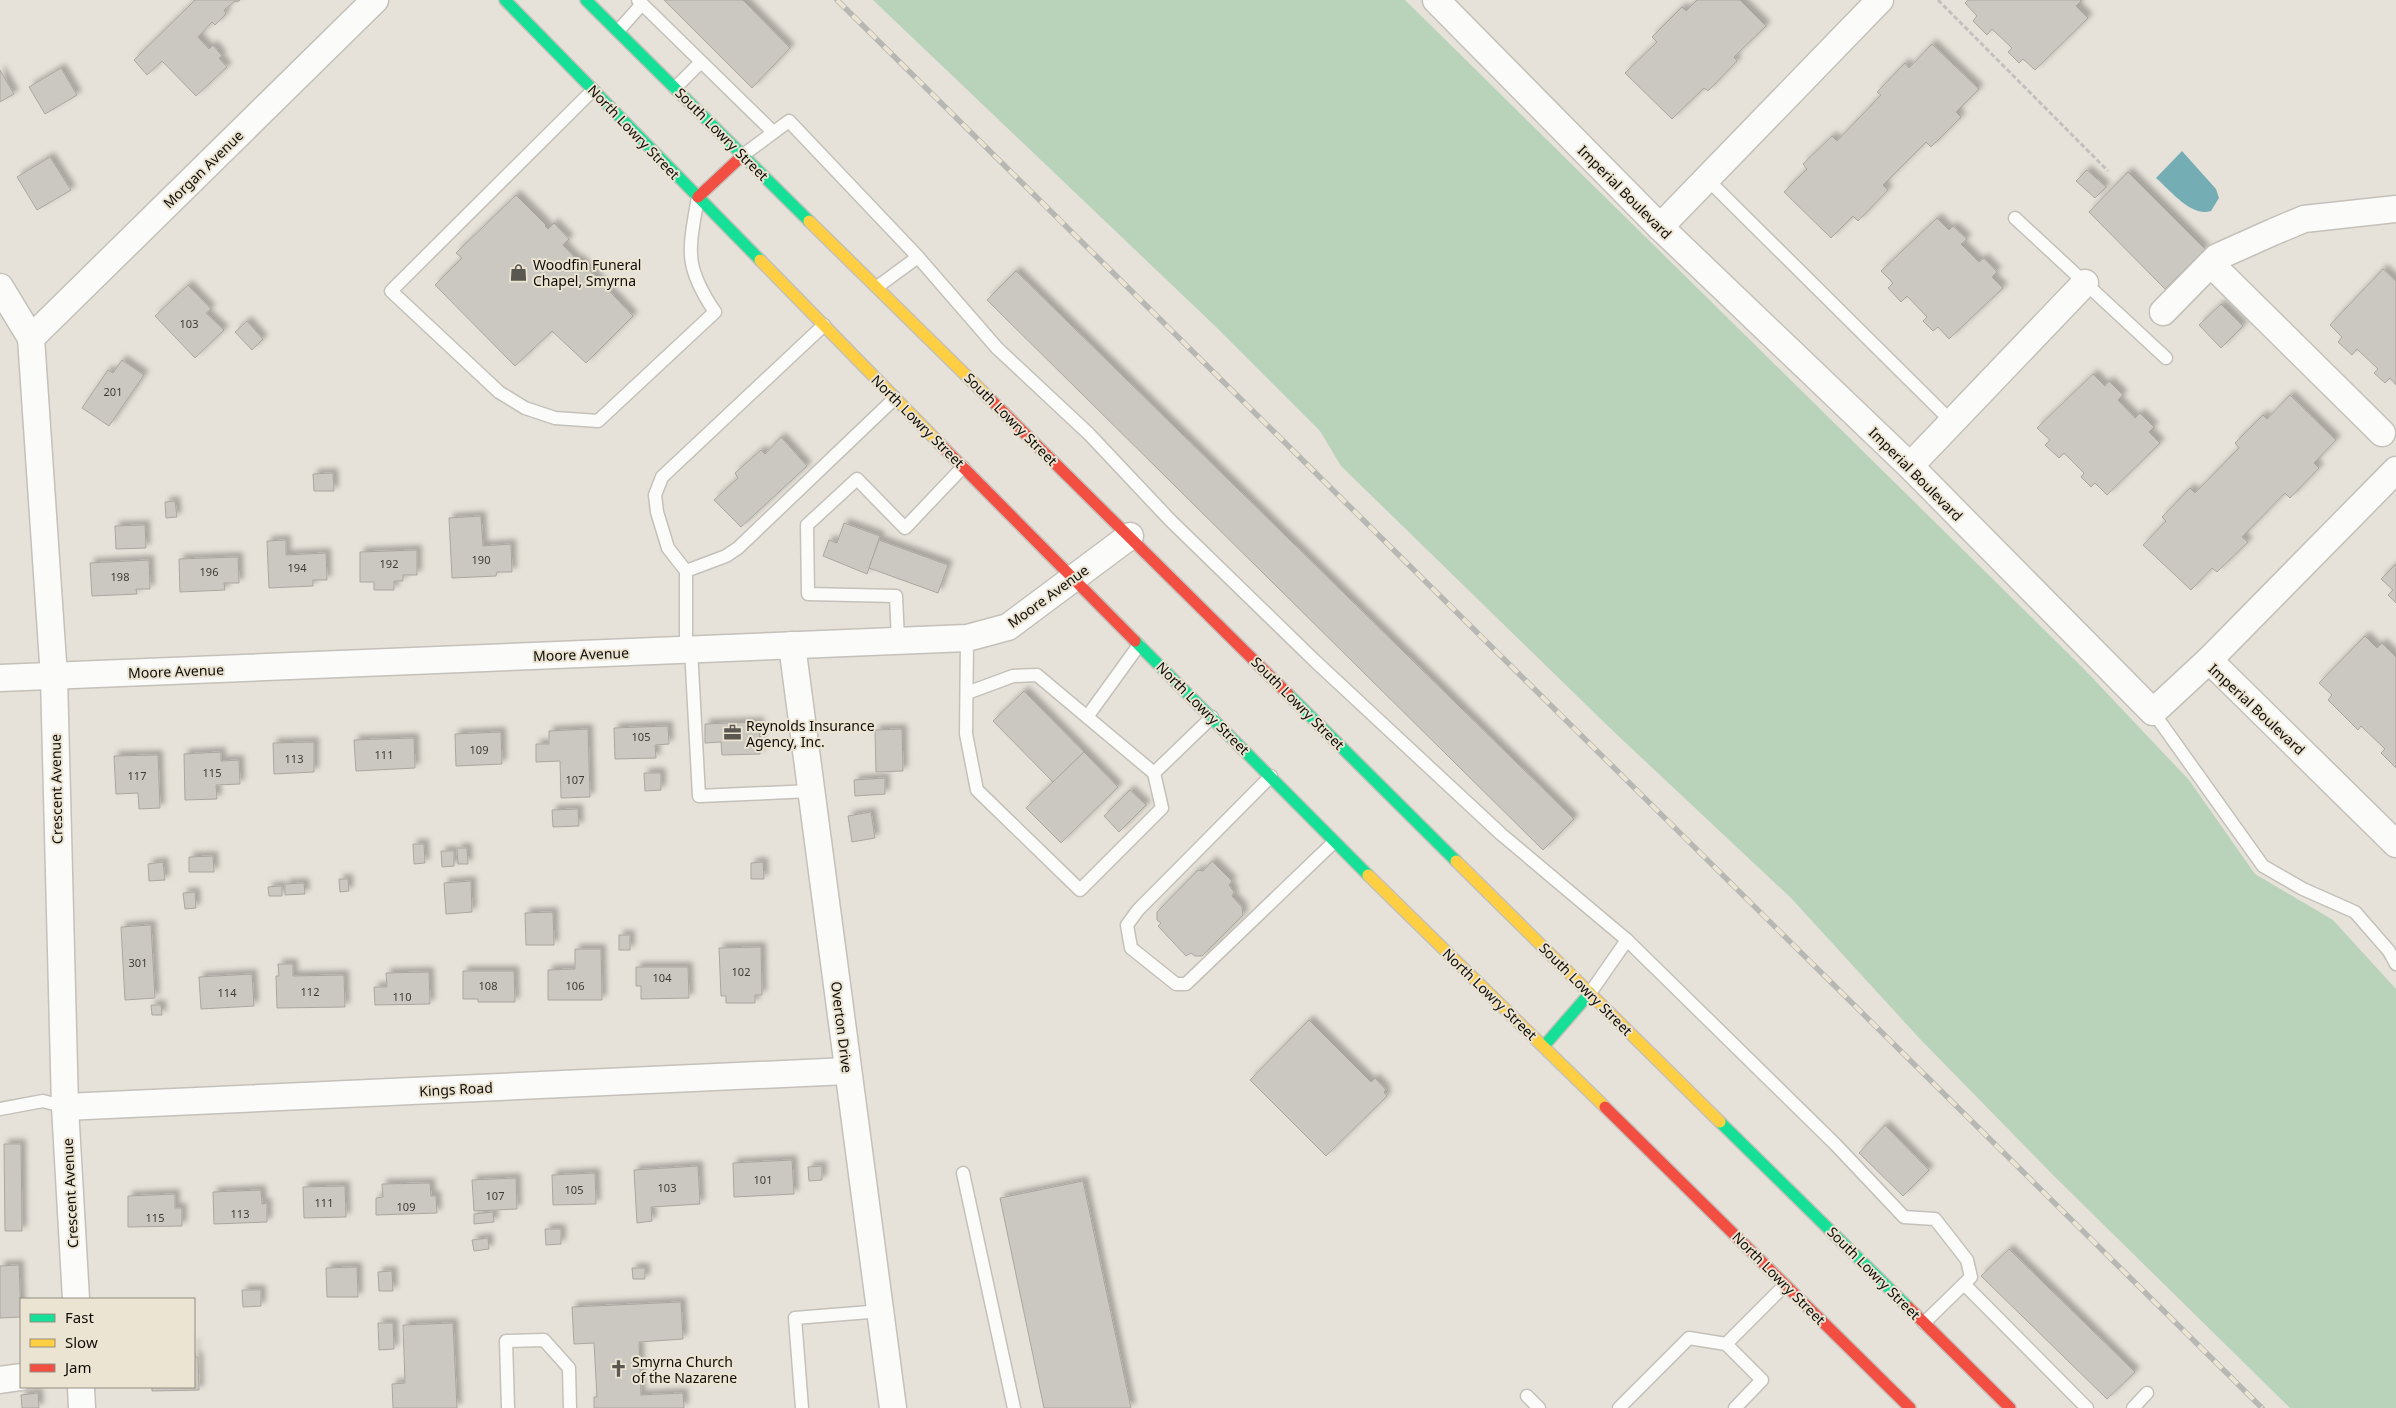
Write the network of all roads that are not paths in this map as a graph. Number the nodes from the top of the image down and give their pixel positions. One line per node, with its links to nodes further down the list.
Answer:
1 (375, 0): 25 (street, Morgan Avenue)
2 (505, 0): 10 (main road, North Lowry Street)
3 (586, 0): 7 (main road, South Lowry Street)
4 (1436, 0): 17 (street, Imperial Boulevard)
5 (1880, 0): 13 (street)
6 (640, 2): 7 (lane); 8 (lane)
7 (618, 31): 9 (main road, South Lowry Street)
8 (700, 63): 9 (lane); 11 (lane)
9 (675, 88): 12 (main road, South Lowry Street)
10 (593, 90): 14 (main road, North Lowry Street); 14 (lane)
11 (773, 132): 12 (lane); 18 (lane)
12 (743, 155): 14 (main road); 22 (main road, South Lowry Street)
13 (1707, 178): 17 (street); 28 (lane)
14 (698, 197): 24 (main road, North Lowry Street)
15 (2396, 209): 19 (street)
16 (2015, 218): 20 (lane)
17 (1660, 227): 30 (street, Imperial Boulevard)
18 (918, 257): 22 (lane); 53 (lane)
19 (2211, 264): 23 (street); 29 (street)
20 (2085, 283): 26 (lane); 28 (street)
21 (0, 287): 25 (street, Crescent Avenue)
22 (877, 288): 33 (main road, South Lowry Street)
23 (2163, 312)
24 (824, 325): 27 (main road, North Lowry Street); 34 (lane)
25 (31, 338): 42 (street, Crescent Avenue)
26 (2166, 358)
27 (895, 398): 31 (main road, North Lowry Street); 34 (lane)
28 (1952, 422): 30 (street)
29 (2382, 433)
30 (1910, 466): 45 (street, Imperial Boulevard)
31 (963, 467): 35 (main road, North Lowry Street); 37 (lane)
32 (2396, 470): 41 (street)
33 (1130, 536): 35 (street, Moore Avenue); 55 (main road, South Lowry Street)
34 (686, 571): 40 (lane)
35 (1072, 578): 36 (street, Moore Avenue); 39 (main road, North Lowry Street)
36 (967, 638): 37 (street, Moore Avenue); 44 (lane)
37 (898, 640): 38 (street, Moore Avenue)
38 (792, 645): 40 (street, Moore Avenue); 50 (street, Overton Drive)
39 (1139, 645): 46 (lane); 47 (main road, North Lowry Street)
40 (688, 649): 42 (street, Moore Avenue); 50 (lane)
41 (2209, 660): 45 (street, Imperial Boulevard); 52 (street, Imperial Boulevard)
42 (54, 676): 43 (street, Moore Avenue); 58 (street, Crescent Avenue)
43 (0, 678)
44 (967, 693): 46 (lane); 48 (lane)
45 (2153, 712): 54 (lane)
46 (1087, 717): 48 (lane)
47 (1212, 717): 48 (lane); 49 (main road, North Lowry Street)
48 (1154, 774)
49 (1271, 776): 51 (main road, North Lowry Street); 51 (lane)
50 (812, 791): 57 (street, Overton Drive)
51 (1334, 842): 56 (main road, North Lowry Street)
52 (2396, 844)
53 (1627, 940): 55 (lane); 61 (lane)
54 (2396, 964)
55 (1590, 993): 56 (main road); 65 (main road, South Lowry Street)
56 (1544, 1046): 62 (main road, North Lowry Street)
57 (847, 1071): 58 (street, Kings Road); 64 (street, Overton Drive)
58 (65, 1107): 59 (lane); 63 (street, Crescent Avenue)
59 (0, 1109)
60 (963, 1173): 77 (lane)
61 (1964, 1284): 65 (lane); 83 (lane)
62 (1785, 1285): 66 (lane); 81 (main road, North Lowry Street)
63 (76, 1298)
64 (882, 1310): 75 (lane); 76 (street, Overton Drive)
65 (1924, 1323): 82 (main road, South Lowry Street)
66 (1726, 1344): 79 (lane); 80 (lane)
67 (20, 1377): 68 (street)
68 (0, 1380)
69 (81, 1388): 72 (street)
70 (2148, 1393): 84 (lane)
71 (1526, 1396): 78 (lane)
72 (82, 1408)
73 (508, 1408): 74 (lane)
74 (570, 1408)
75 (802, 1408)
76 (893, 1408)
77 (1014, 1408)
78 (1539, 1408)
79 (1619, 1408)
80 (1735, 1408)
81 (1910, 1408)
82 (2010, 1408)
83 (2087, 1408)
84 (2133, 1408)

